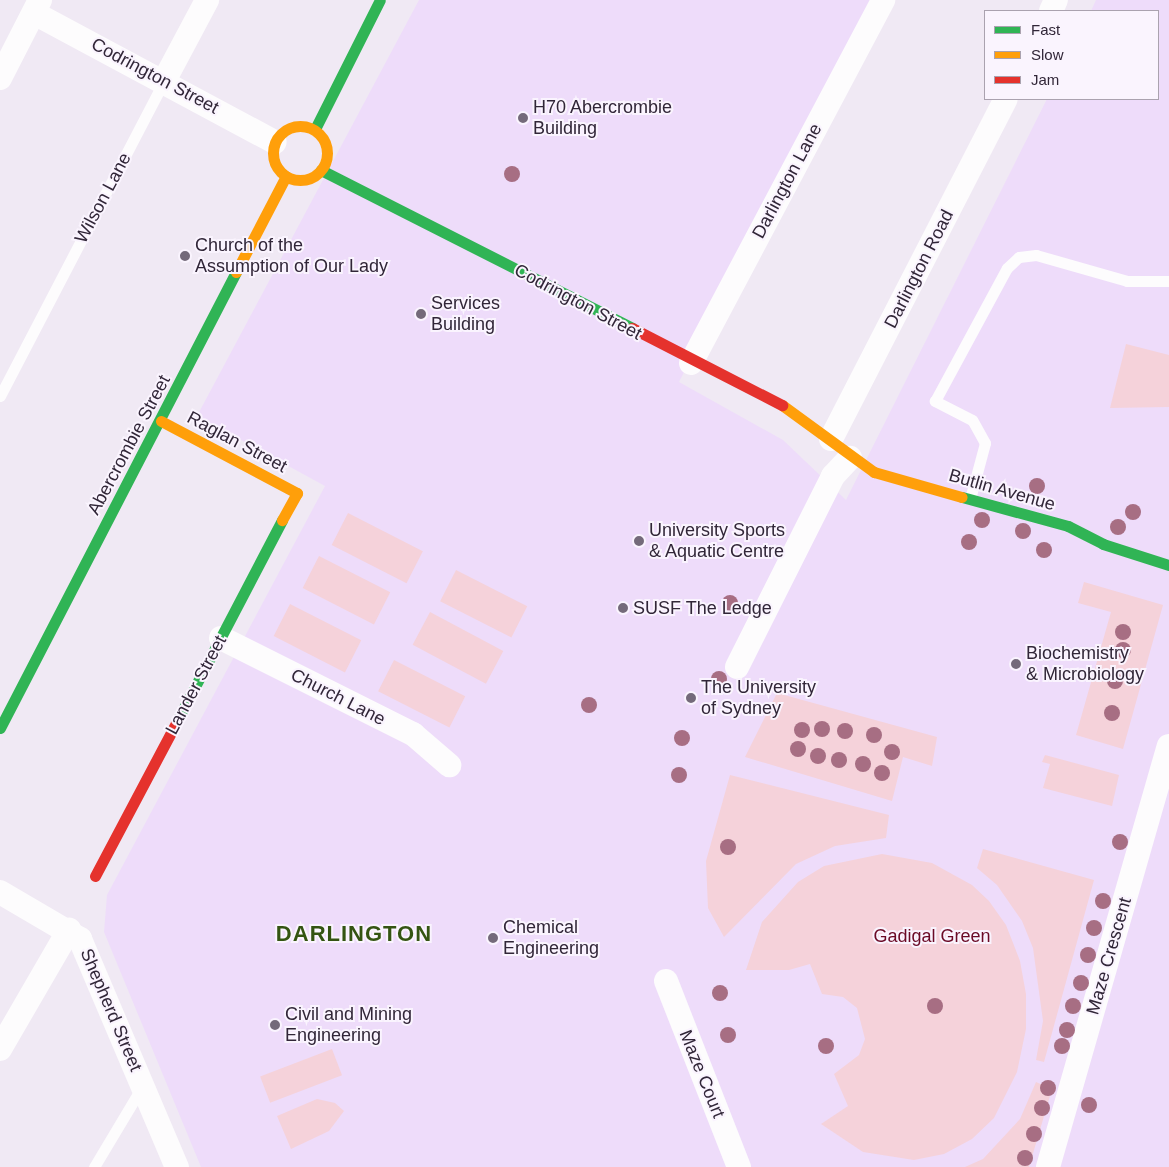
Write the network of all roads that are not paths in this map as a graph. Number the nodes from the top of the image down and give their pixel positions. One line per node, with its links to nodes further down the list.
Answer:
1 (207, 0): 6 (street, Wilson Lane)
2 (380, 0): 8 (street)
3 (883, 0): 13 (street, Darlington Lane)
4 (37, 6): 5 (street); 6 (street, Codrington Street)
5 (0, 78)
6 (164, 81): 9 (street, Codrington Street); 14 (lane, Wilson Lane)
7 (1005, 100): 16 (street, Darlington Road)
8 (314, 129): 9 (street); 10 (street)
9 (275, 142): 11 (street)
10 (321, 170): 11 (street); 13 (street, Codrington Street)
11 (286, 176): 15 (street, Abercrombie Street)
12 (1169, 281): 19 (lane)
13 (691, 362): 16 (street, Codrington Street)
14 (0, 396)
15 (161, 421): 18 (street, Raglan Street); 23 (street, Abercrombie Street)
16 (831, 439): 17 (street, Butlin Avenue)
17 (850, 458): 19 (street, Butlin Avenue); 22 (street)
18 (297, 494): 21 (street, Lander Street)
19 (970, 499): 20 (street, Butlin Avenue)
20 (1169, 565)
21 (221, 638): 25 (street, Church Lane); 26 (street, Lander Street)
22 (737, 667)
23 (0, 728)
24 (1169, 746): 35 (street, Maze Crescent)
25 (449, 766)
26 (95, 876)
27 (0, 892): 28 (street, Shepherd Street)
28 (69, 930): 30 (street); 31 (street, Shepherd Street)
29 (666, 981): 34 (street, Maze Court)
30 (0, 1049)
31 (143, 1084): 32 (lane); 33 (street, Shepherd Street)
32 (94, 1167)
33 (177, 1167)
34 (739, 1167)
35 (1048, 1167)

